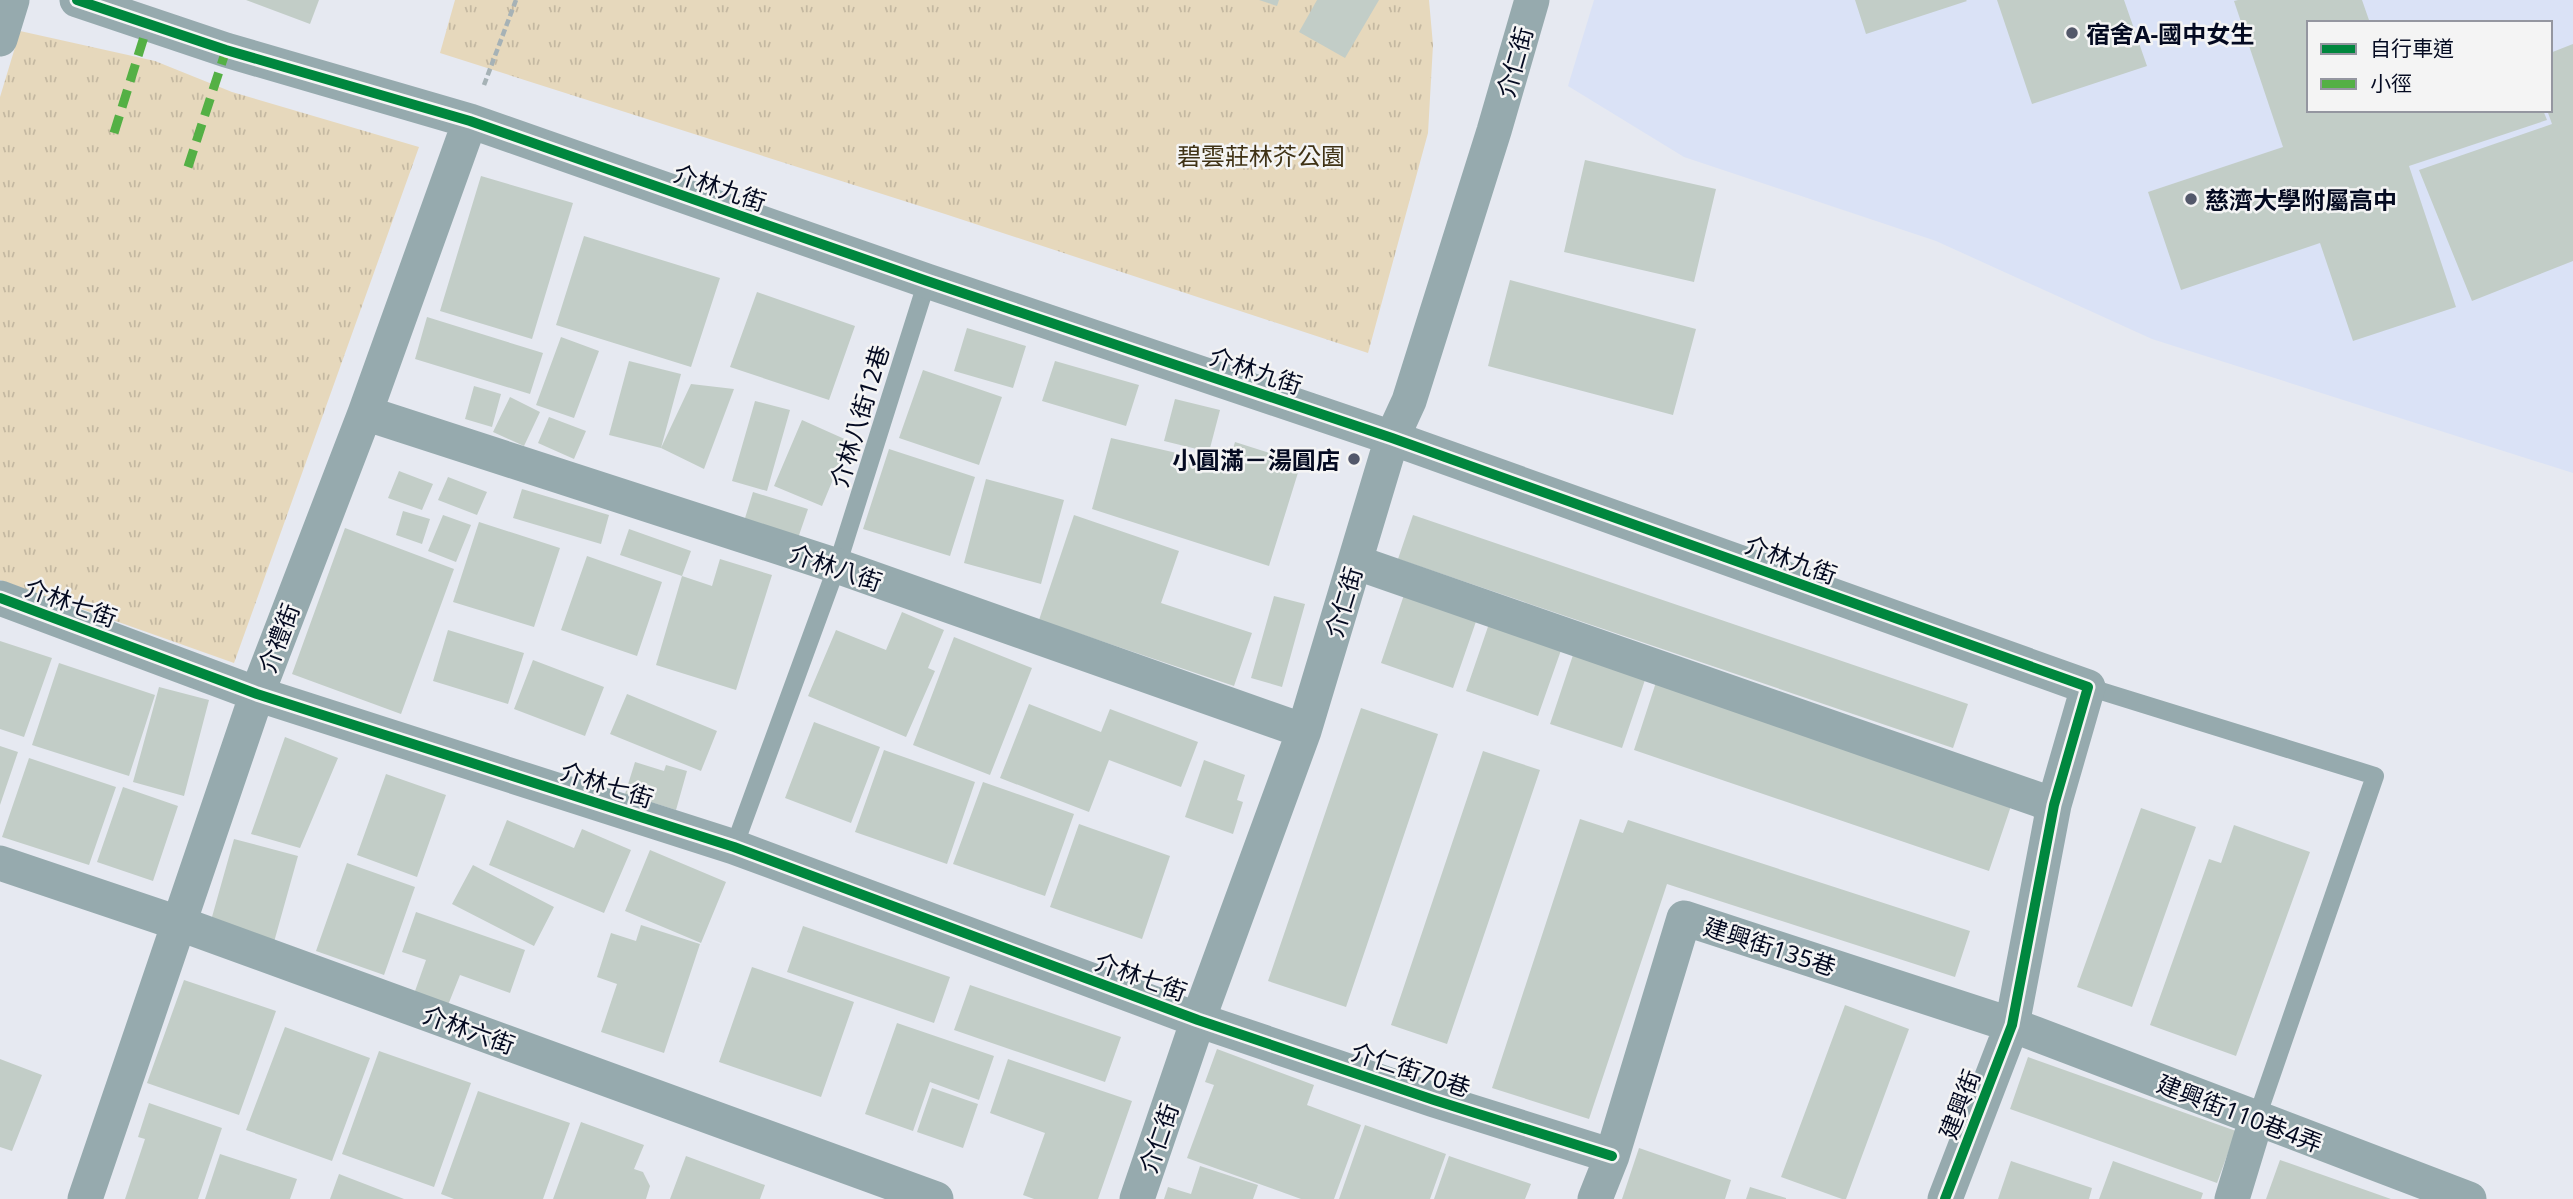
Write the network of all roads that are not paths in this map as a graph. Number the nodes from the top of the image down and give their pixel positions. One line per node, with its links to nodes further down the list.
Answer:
1 (12, 0): 4 (street)
2 (77, 0): 5 (street, 介林九街)
3 (1532, 0): 8 (street, 介仁街)
4 (0, 39)
5 (470, 121): 6 (street, 介林九街); 7 (street, 介禮街)
6 (927, 281): 8 (street, 介林九街); 10 (lane, 介林八街12巷)
7 (365, 412): 10 (street, 介林八街); 13 (street, 介禮街)
8 (1392, 438): 9 (street, 介仁街); 12 (street, 介林九街)
9 (1355, 562): 14 (street, 介仁街); 15 (street)
10 (837, 566): 14 (street, 介林八街); 16 (lane, 介林八街12巷)
11 (0, 598): 13 (street, 介林七街)
12 (2088, 687): 15 (street); 21 (lane)
13 (257, 694): 16 (street, 介林七街); 18 (street, 介禮街)
14 (1304, 731): 19 (street, 介仁街)
15 (2054, 805): 20 (street)
16 (734, 847): 19 (street, 介林七街)
17 (0, 863): 18 (street, 介林六街)
18 (178, 923): 23 (street, 介禮街); 24 (street, 介林六街)
19 (1198, 1020): 22 (street, 介仁街70巷); 25 (street, 介仁街)
20 (2012, 1025): 21 (street, 建興街110巷4弄); 22 (street, 建興街135巷); 27 (street, 建興街)
21 (2256, 1120): 28 (street); 29 (street, 建興街110巷4弄)
22 (1612, 1156): 26 (street)
23 (85, 1199)
24 (936, 1199)
25 (1137, 1199)
26 (1595, 1199)
27 (1945, 1199)
28 (2232, 1199)
29 (2469, 1199)

